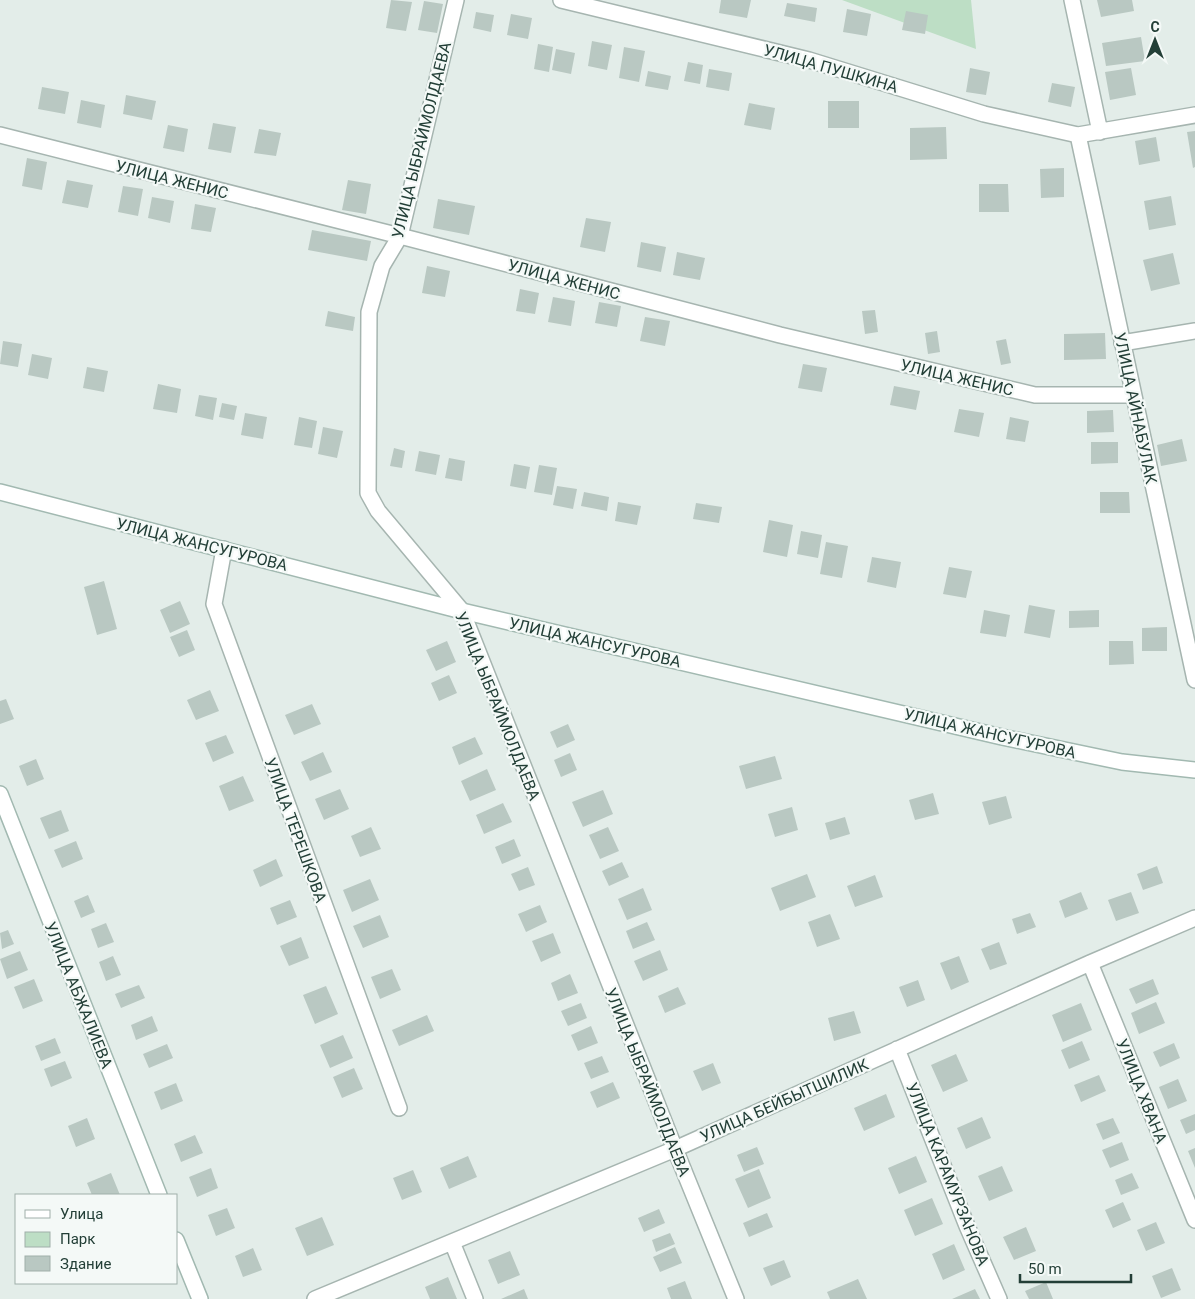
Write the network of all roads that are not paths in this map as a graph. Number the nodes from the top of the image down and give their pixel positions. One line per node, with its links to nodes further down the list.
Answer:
1 (456, 0): 8 (street, УЛИЦА ЫБРАЙМОЛДАЕВА)
2 (561, 0): 7 (street, УЛИЦА ПУШКИНА)
3 (1072, 0): 5 (street)
4 (1195, 114): 5 (street, УЛИЦА ПУШКИНА)
5 (1100, 132): 7 (street, УЛИЦА ПУШКИНА)
6 (0, 135): 8 (street, УЛИЦА ЖЕНИС)
7 (1078, 135): 10 (street, УЛИЦА АЙНАБУЛАК)
8 (400, 236): 11 (street, УЛИЦА ЖЕНИС); 14 (street, УЛИЦА ЫБРАЙМОЛДАЕВА)
9 (1195, 331): 10 (street)
10 (1122, 343): 11 (street, УЛИЦА АЙНАБУЛАК)
11 (1133, 394): 15 (street, УЛИЦА АЙНАБУЛАК)
12 (0, 492): 13 (street, УЛИЦА ЖАНСУГУРОВА)
13 (224, 549): 14 (street, УЛИЦА ЖАНСУГУРОВА); 21 (street, УЛИЦА ТЕРЕШКОВА)
14 (462, 611): 16 (street, УЛИЦА ЖАНСУГУРОВА); 22 (street, УЛИЦА ЫБРАЙМОЛДАЕВА)
15 (1195, 680)
16 (1195, 770)
17 (0, 794): 23 (street, УЛИЦА АБЖАЛИЕВА)
18 (1195, 918): 19 (street, УЛИЦА БЕЙБЫТШИЛИК)
19 (1090, 963): 20 (street, УЛИЦА БЕЙБЫТШИЛИК); 24 (street, УЛИЦА ХВАНА)
20 (897, 1049): 22 (street, УЛИЦА БЕЙБЫТШИЛИК); 31 (street, УЛИЦА КАРАМУРЗАНОВА)
21 (398, 1108)
22 (675, 1149): 25 (street, УЛИЦА БЕЙБЫТШИЛИК); 30 (street, УЛИЦА ЫБРАЙМОЛДАЕВА)
23 (159, 1194)
24 (1195, 1220)
25 (452, 1242): 28 (street, УЛИЦА БЕЙБЫТШИЛИК); 29 (street)
26 (178, 1245): 27 (street)
27 (200, 1299)
28 (315, 1299)
29 (475, 1299)
30 (736, 1299)
31 (1000, 1299)

